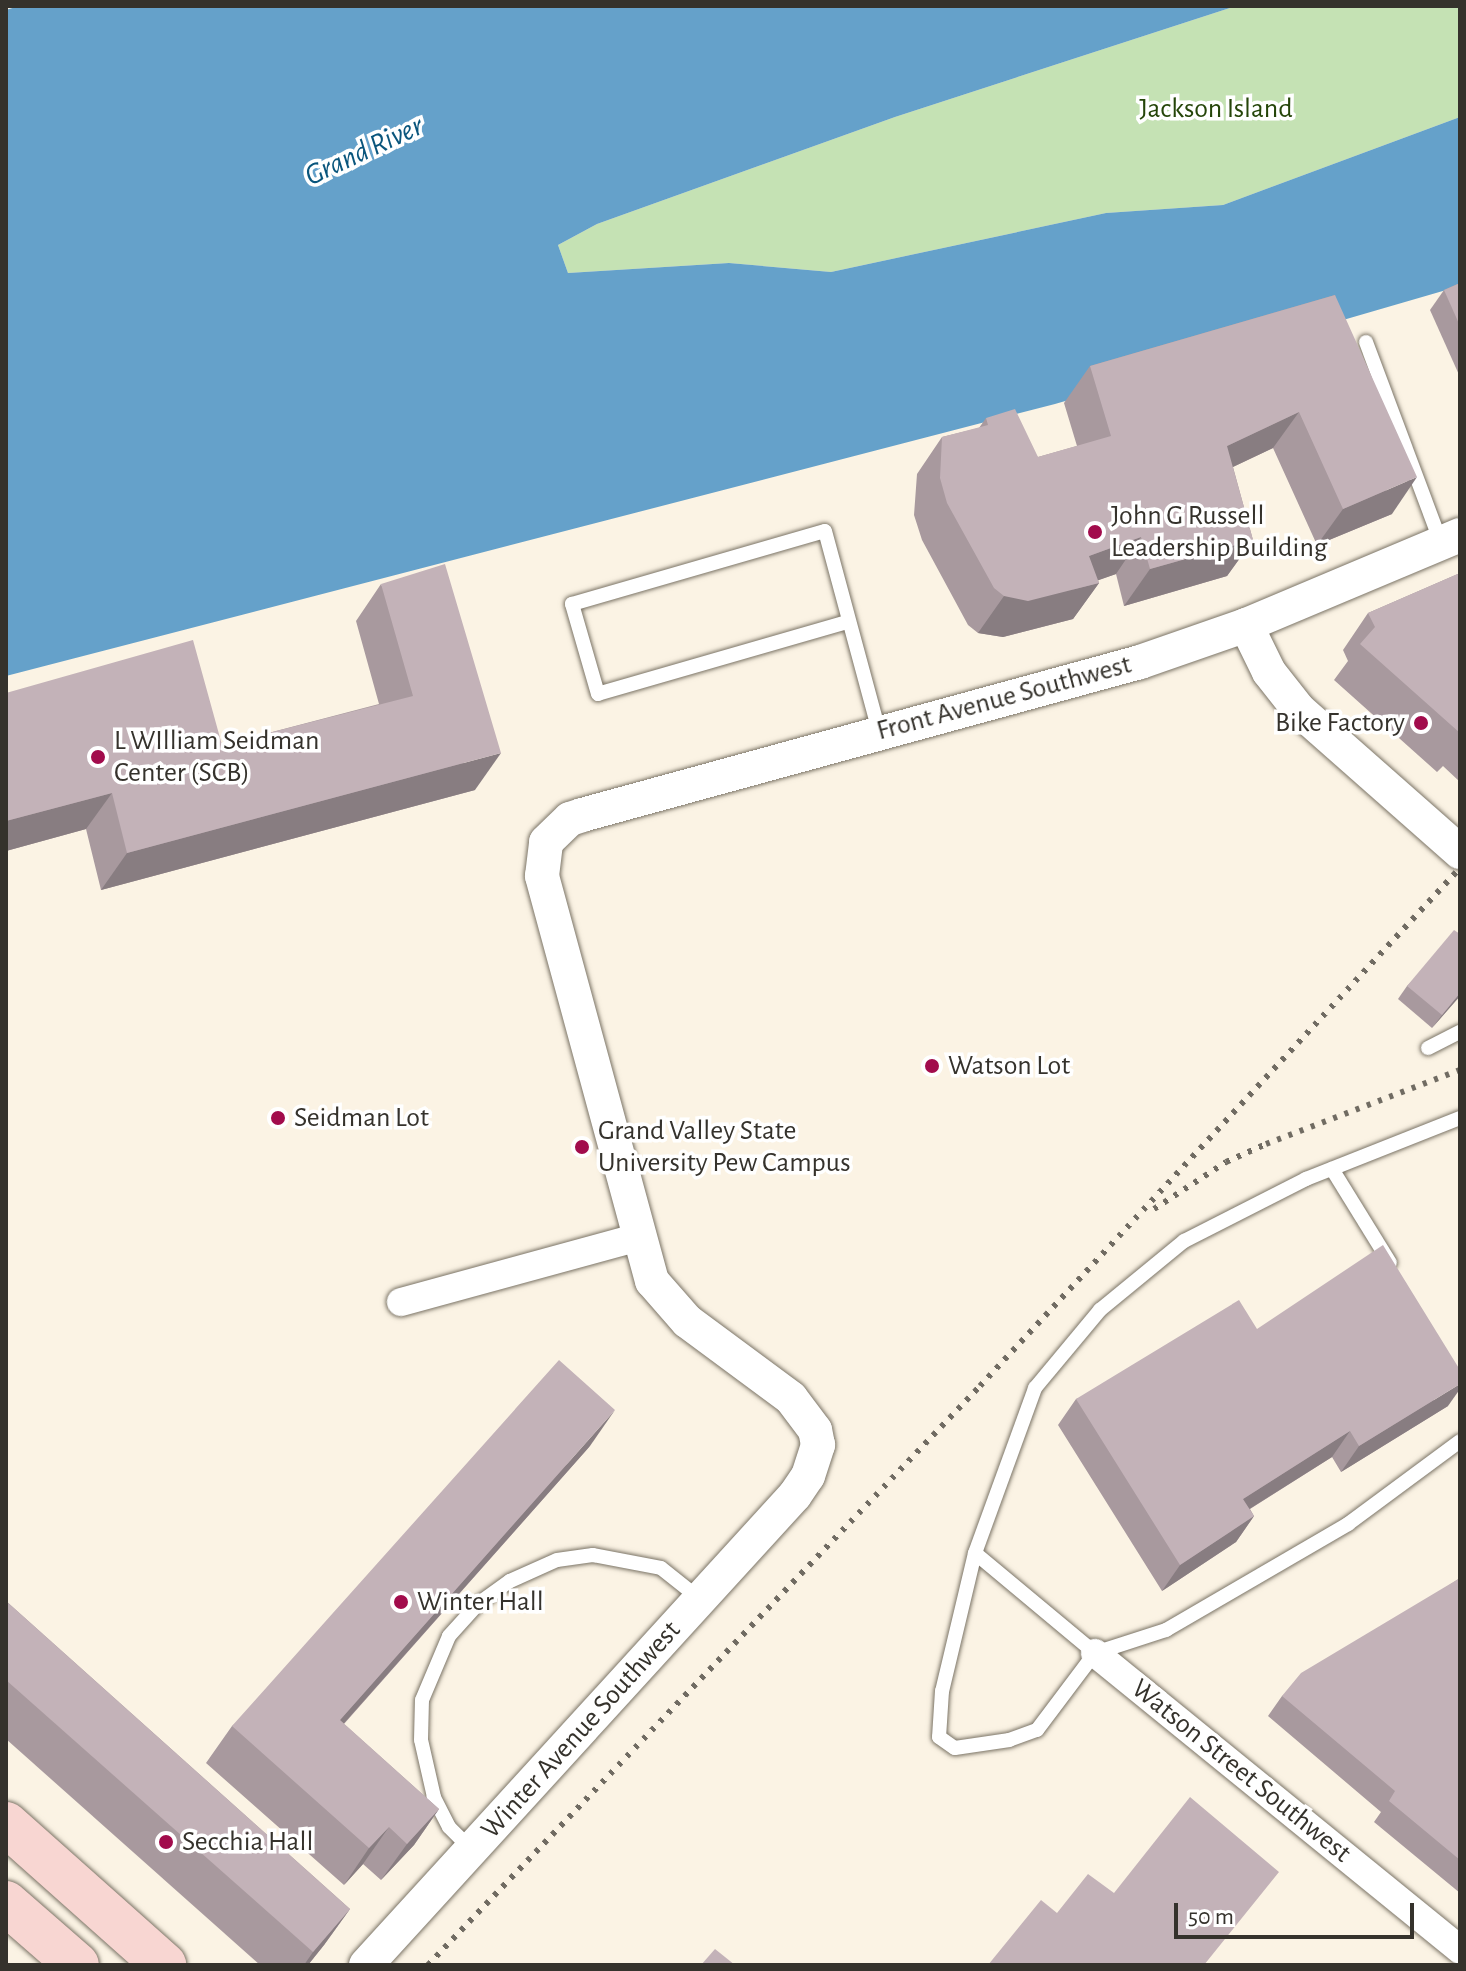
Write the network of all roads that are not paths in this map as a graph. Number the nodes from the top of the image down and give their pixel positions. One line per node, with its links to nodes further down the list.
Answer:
1 (1366, 342): 2 (lane)
2 (1451, 539): 4 (street, Front Avenue Southwest)
3 (847, 622): 3 (lane); 5 (lane)
4 (1246, 625): 5 (street, Front Avenue Southwest); 6 (street)
5 (879, 731): 11 (street, Front Avenue Southwest)
6 (1460, 852)
7 (1460, 1032): 8 (lane)
8 (1428, 1048)
9 (1460, 1118): 10 (lane)
10 (1332, 1169): 12 (lane); 15 (lane)
11 (639, 1237): 13 (street); 16 (street, Winter Avenue Southwest)
12 (1396, 1273)
13 (401, 1302)
14 (1460, 1441): 17 (lane)
15 (975, 1553): 17 (lane); 17 (lane)
16 (700, 1599): 19 (street, Winter Avenue Southwest); 19 (lane)
17 (1095, 1653): 21 (street, Watson Street Southwest)
18 (6, 1824): 23 (main road)
19 (472, 1850): 24 (street, Winter Avenue Southwest)
20 (6, 1903): 22 (main road)
21 (1460, 1950)
22 (77, 1965)
23 (164, 1965)
24 (366, 1965)

